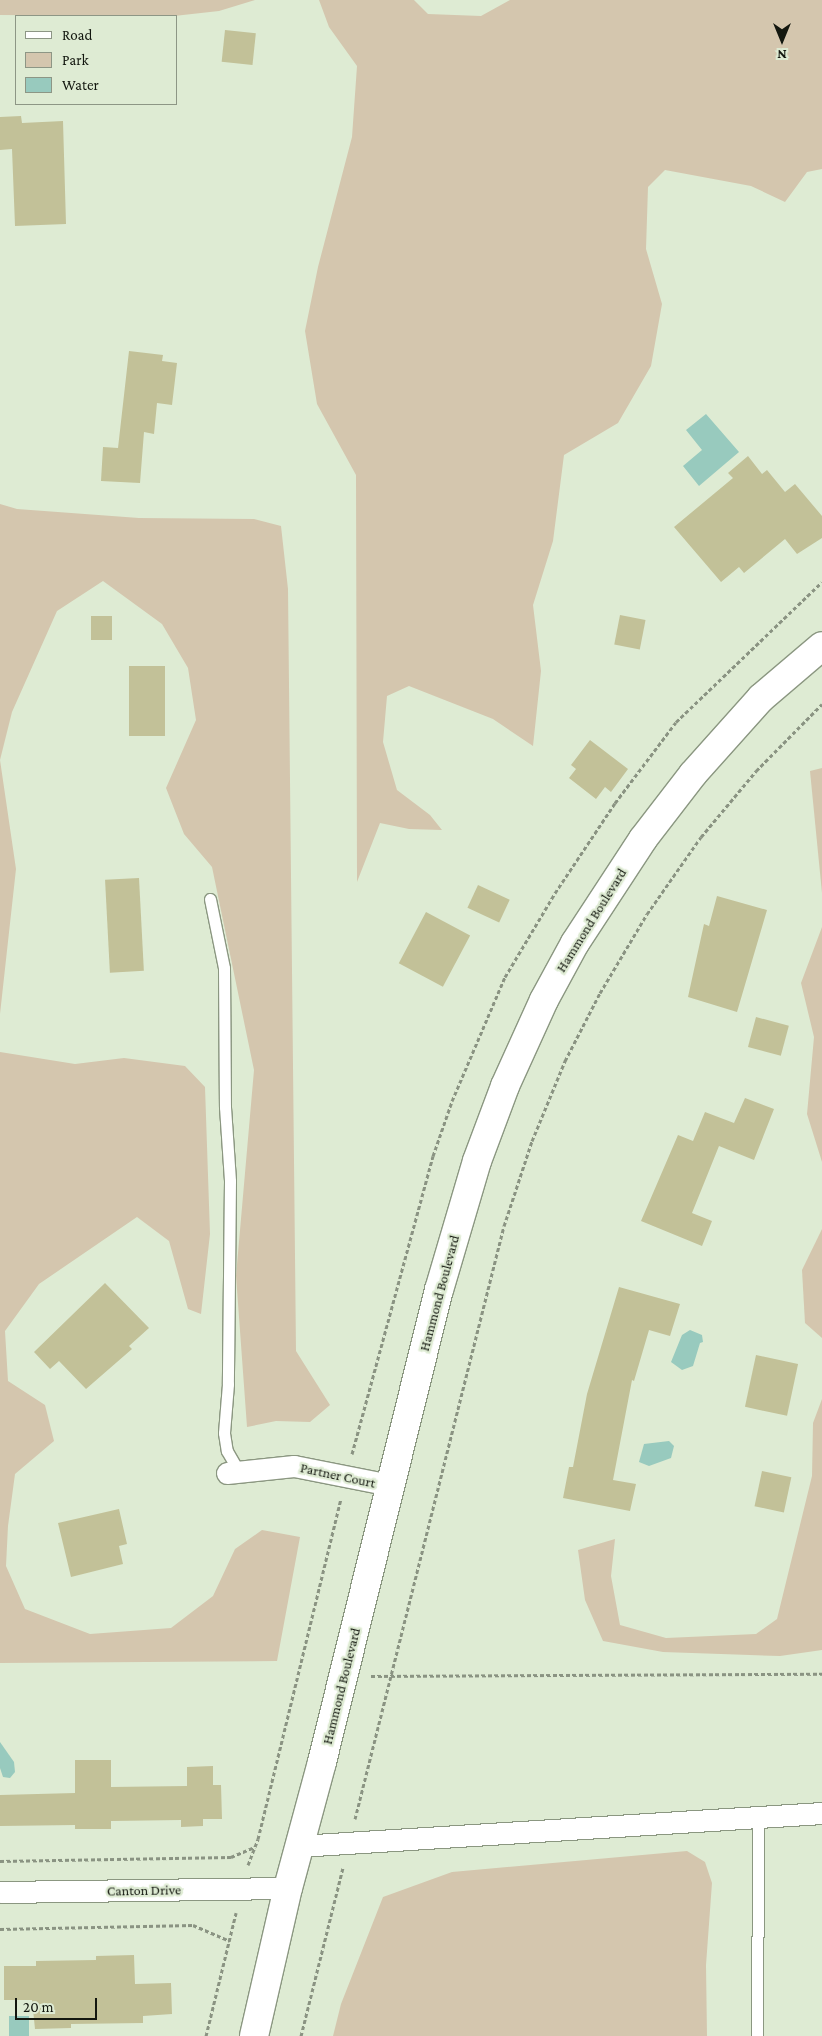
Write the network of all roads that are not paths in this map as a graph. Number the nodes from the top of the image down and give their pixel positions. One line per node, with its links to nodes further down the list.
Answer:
1 (822, 646): 4 (street, Hammond Boulevard)
2 (210, 899): 3 (lane)
3 (233, 1472): 4 (street, Partner Court)
4 (390, 1485): 7 (street, Hammond Boulevard)
5 (822, 1814): 6 (street)
6 (758, 1816): 7 (street); 11 (lane)
7 (299, 1846): 8 (street, Hammond Boulevard)
8 (288, 1888): 9 (street, Canton Drive); 10 (street, Hammond Boulevard)
9 (0, 1892)
10 (254, 2036)
11 (757, 2036)

